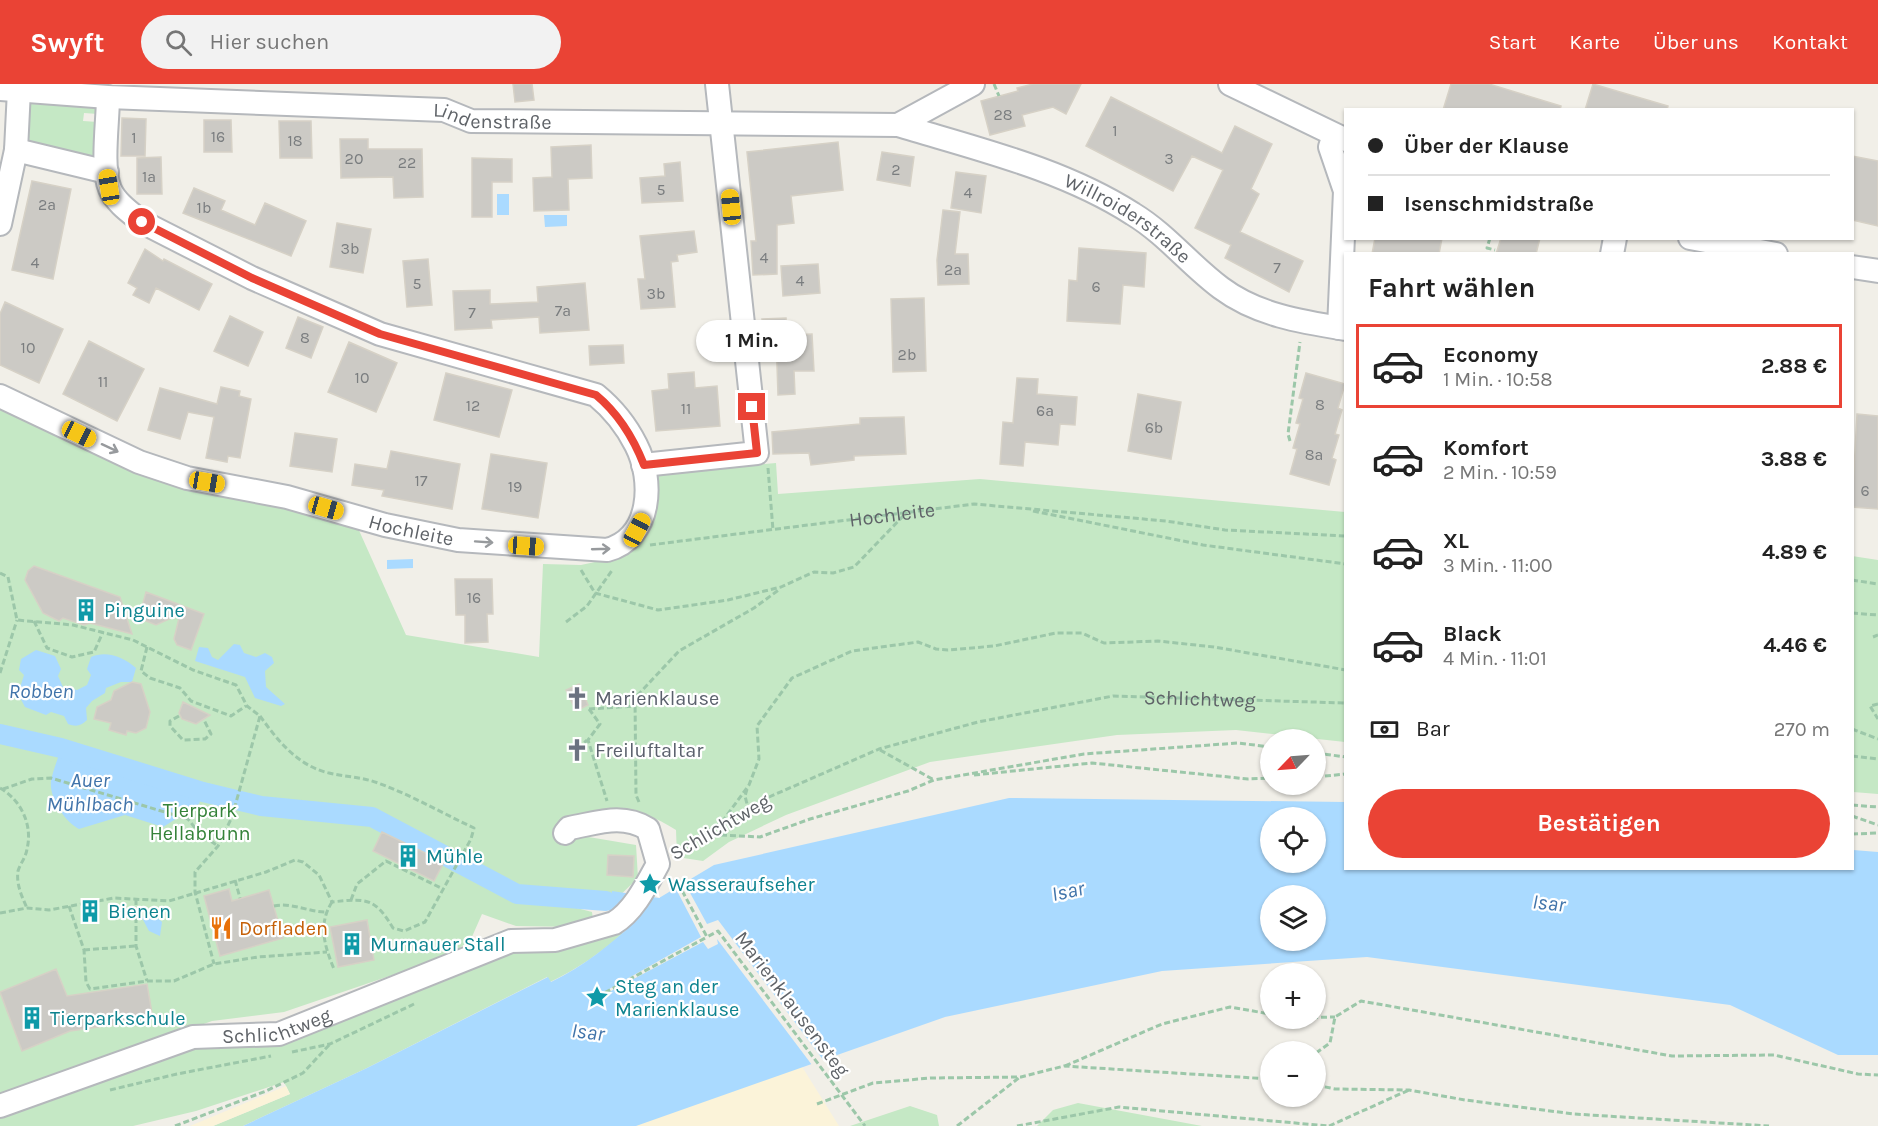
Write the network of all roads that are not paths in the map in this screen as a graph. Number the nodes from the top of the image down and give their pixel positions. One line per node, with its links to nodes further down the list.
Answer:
1 (717, 84): 7 (street)
2 (973, 84): 8 (street, Lindenstraße)
3 (1230, 84): 9 (street)
4 (44, 87): 5 (street, Lindenstraße); 6 (street, Lindenstraße)
5 (10, 89): 10 (street)
6 (108, 97): 7 (street, Lindenstraße); 11 (street)
7 (722, 122): 8 (street, Lindenstraße); 21 (street)
8 (898, 125): 19 (street, Willroiderstraße)
9 (1340, 137): 12 (street)
10 (16, 150): 11 (street); 13 (street)
11 (107, 172): 21 (street)
12 (1344, 188)
13 (0, 224)
14 (1344, 237): 19 (street)
15 (1701, 240): 16 (street)
16 (1765, 252)
17 (1854, 267): 18 (street)
18 (1878, 271)
19 (1342, 328)
20 (0, 396): 21 (street, Hochleite, one-way to 21)
21 (644, 465)
22 (565, 833): 23 (street, Schlichtweg)
23 (0, 1106)

